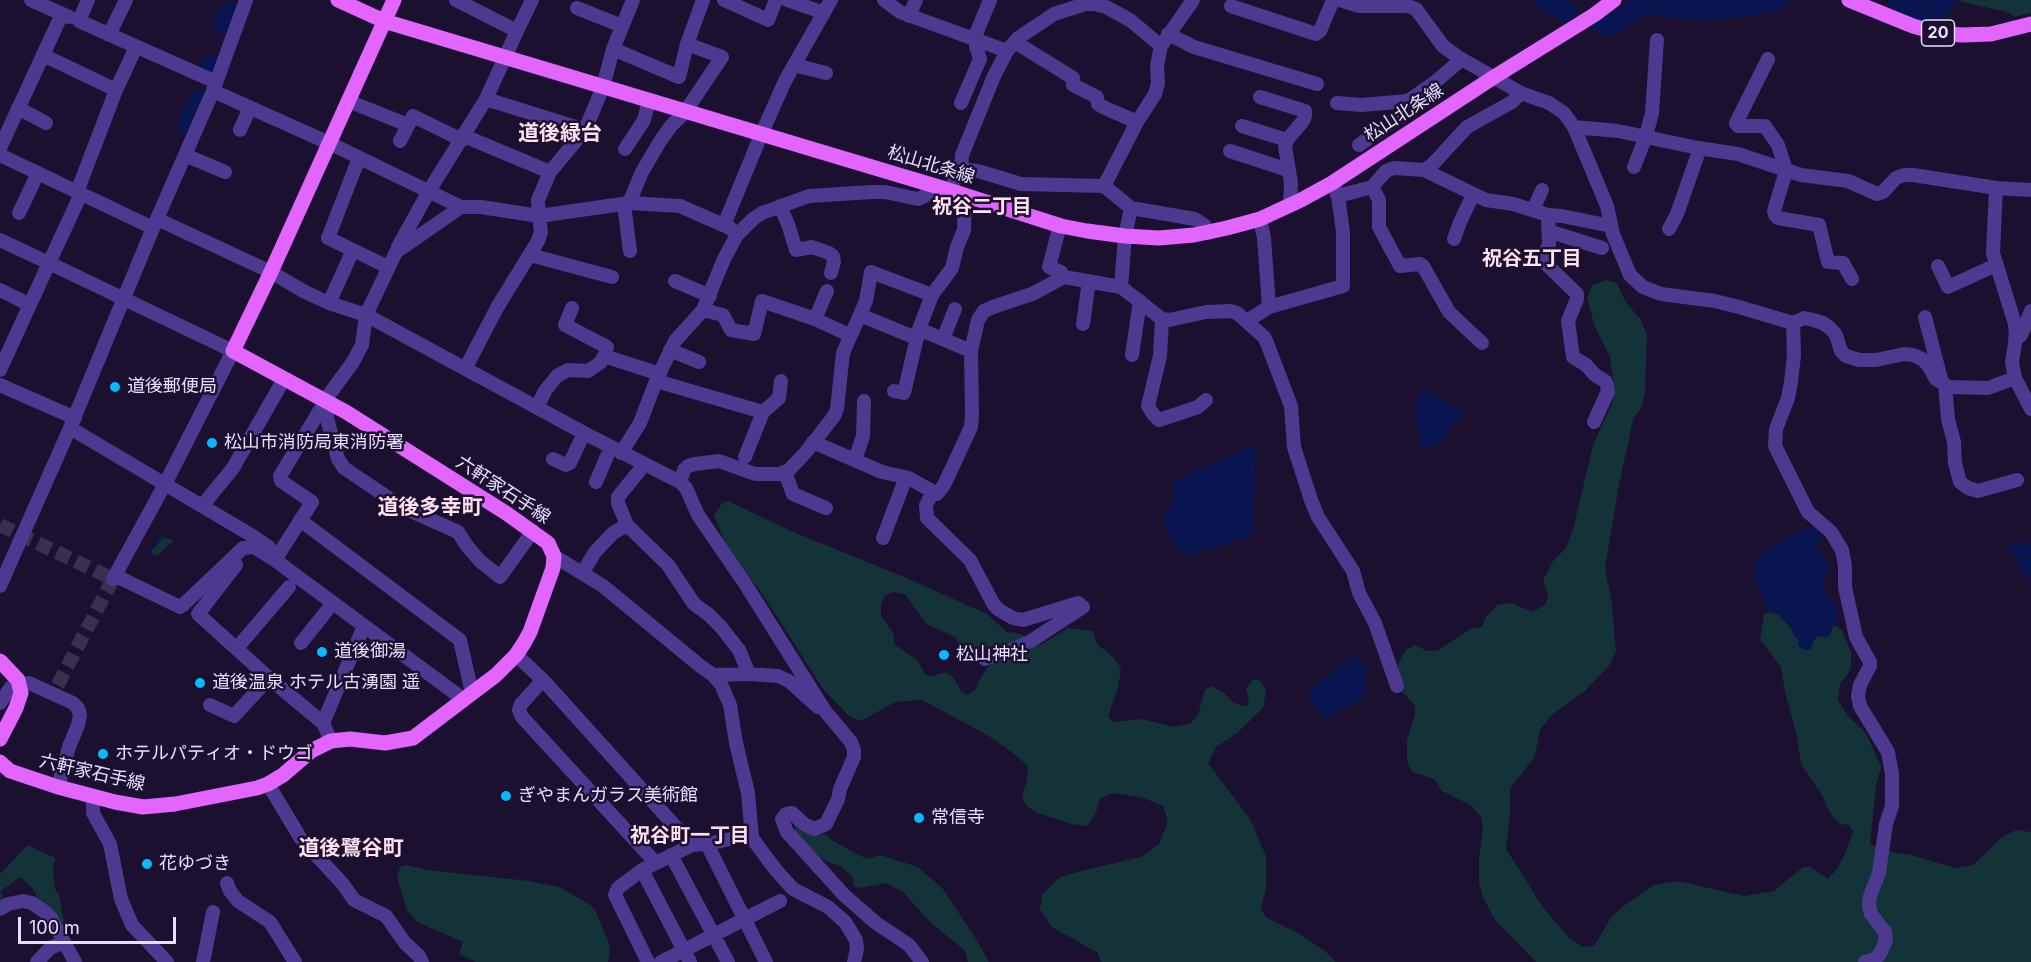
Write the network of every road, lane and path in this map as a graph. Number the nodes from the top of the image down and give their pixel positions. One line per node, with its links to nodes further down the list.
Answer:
1 (31, 0): 29 (street)
2 (88, 0): 31 (street)
3 (126, 0): 36 (street)
4 (246, 0): 52 (street)
5 (339, 0): 32 (main road, 松山北条線)
6 (394, 0): 32 (main road)
7 (456, 0): 35 (street)
8 (532, 0): 35 (street)
9 (633, 0): 34 (street)
10 (703, 0): 40 (street)
11 (724, 0): 12 (street)
12 (776, 0)
13 (787, 0): 28 (street)
14 (831, 0): 28 (street)
15 (884, 0): 30 (street)
16 (916, 0): 30 (street)
17 (990, 0): 37 (street)
18 (1193, 0): 38 (street)
19 (1333, 0): 25 (street)
20 (1340, 0): 24 (street)
21 (1428, 0): 27 (street)
22 (1614, 0): 50 (main road, 松山北条線)
23 (1849, 0): 33 (main road, 20)
24 (1393, 4): 27 (street)
25 (1231, 6)
26 (578, 8): 34 (street)
27 (1416, 9): 46 (street)
28 (824, 13): 48 (street)
29 (62, 14): 31 (street); 44 (street)
30 (909, 15): 37 (street)
31 (79, 21): 36 (street)
32 (384, 21): 45 (main road, 松山北条線); 59 (main road)
33 (2031, 24)
34 (622, 26): 43 (street)
35 (517, 31): 45 (street)
36 (109, 35): 41 (street)
37 (976, 40): 42 (street); 61 (street)
38 (1164, 40): 42 (street); 51 (street); 66 (street)
39 (1657, 40): 74 (street)
40 (687, 44): 43 (street); 65 (street)
41 (136, 47): 52 (street); 54 (street)
42 (1011, 47): 66 (street); 88 (street)
43 (613, 49): 53 (street)
44 (43, 55): 54 (street); 63 (street)
45 (504, 58): 53 (main road, 松山北条線); 57 (street)
46 (1462, 59): 50 (street); 58 (street)
47 (1768, 59): 91 (street)
48 (794, 66): 49 (street); 73 (street)
49 (826, 73)
50 (1494, 77): 55 (street); 98 (main road, 松山北条線)
51 (1317, 84)
52 (214, 86): 64 (street); 85 (street)
53 (603, 87): 60 (main road, 松山北条線); 72 (street)
54 (116, 90): 103 (street)
55 (1521, 93): 70 (street); 90 (street)
56 (1260, 97): 76 (street)
57 (486, 99): 72 (street); 75 (street)
58 (1410, 100): 62 (street); 79 (street)
59 (348, 101): 68 (street); 78 (main road)
60 (649, 101): 65 (main road, 松山北条線); 82 (street)
61 (961, 103)
62 (1337, 103)
63 (18, 108): 67 (street); 80 (street)
64 (249, 108): 71 (street); 78 (street)
65 (685, 112): 73 (main road, 松山北条線); 105 (street)
66 (1137, 122): 95 (street)
67 (46, 123)
68 (408, 126): 75 (street); 77 (street)
69 (1242, 126): 76 (street)
70 (1574, 127): 74 (street); 118 (street)
71 (240, 130)
72 (585, 130): 93 (street)
73 (761, 135): 102 (main road, 松山北条線); 116 (street)
74 (1646, 136): 81 (street); 87 (street)
75 (463, 138): 93 (street); 101 (street)
76 (1287, 140): 89 (street)
77 (400, 141)
78 (329, 143): 86 (street); 135 (main road)
79 (1359, 145)
80 (0, 148)
81 (1700, 148): 91 (street); 119 (street)
82 (625, 149)
83 (1230, 151): 89 (street)
84 (0, 155): 94 (street)
85 (185, 155): 92 (street); 115 (street)
86 (359, 158): 101 (street); 127 (street)
87 (1634, 167)
88 (961, 169): 95 (street); 102 (street)
89 (1288, 170): 107 (street)
90 (1424, 170): 96 (street); 104 (street)
91 (1785, 170): 97 (street); 139 (street)
92 (225, 172)
93 (550, 172): 113 (street)
94 (38, 173): 103 (street); 111 (street)
95 (1104, 186): 109 (street)
96 (1372, 187): 98 (street); 168 (street)
97 (1996, 188): 100 (street); 132 (street)
98 (1335, 190): 107 (main road, 松山北条線); 151 (street)
99 (1542, 190): 110 (street)
100 (2031, 190)
101 (429, 191): 108 (street); 129 (street)
102 (953, 192): 106 (street); 117 (main road, 松山北条線); 145 (street)
103 (79, 193): 115 (street); 131 (street)
104 (1473, 195): 110 (street); 124 (street)
105 (626, 204): 113 (street); 116 (street); 128 (street)
106 (780, 206): 122 (street); 136 (street)
107 (1290, 206): 114 (main road, 松山北条線)
108 (461, 207): 113 (street); 129 (street)
109 (1131, 208): 121 (street); 123 (street)
110 (1533, 210): 112 (street)
111 (19, 213)
112 (1548, 215): 118 (street); 120 (street)
113 (539, 216): 130 (street)
114 (1260, 219): 121 (main road, 松山北条線); 151 (street)
115 (155, 224): 135 (street); 147 (street)
116 (724, 225): 122 (street)
117 (1060, 225): 123 (main road, 松山北条線); 138 (street)
118 (1611, 226): 162 (street)
119 (1668, 229)
120 (1548, 231): 126 (street); 190 (street)
121 (1209, 233): 123 (main road, 松山北条線)
122 (737, 235): 146 (street)
123 (1125, 236): 142 (street)
124 (1454, 239)
125 (0, 240): 131 (street)
126 (1602, 248)
127 (353, 250): 134 (street); 149 (street)
128 (630, 250)
129 (396, 252): 134 (street)
130 (530, 255): 137 (street); 175 (street)
131 (49, 263): 147 (street); 150 (street)
132 (1996, 265): 133 (street); 167 (street)
133 (1938, 266)
134 (388, 267): 156 (street)
135 (271, 272): 149 (street); 171 (main road)
136 (831, 273)
137 (612, 277)
138 (1064, 277): 141 (street); 172 (street)
139 (1852, 279)
140 (675, 280): 146 (street)
141 (1089, 281): 142 (street); 163 (street)
142 (1121, 287): 148 (street)
143 (0, 290): 150 (street)
144 (827, 291): 159 (street)
145 (932, 294): 157 (street); 164 (street)
146 (710, 296): 154 (street)
147 (124, 298): 171 (street); 191 (street)
148 (1140, 302): 160 (street); 173 (street)
149 (329, 303): 156 (street)
150 (30, 305): 176 (street)
151 (1269, 307): 161 (street)
152 (572, 308): 169 (street)
153 (955, 309): 166 (street)
154 (703, 310): 159 (street); 170 (street)
155 (2031, 310): 167 (street)
156 (366, 315): 175 (street); 185 (street)
157 (860, 315): 164 (street); 165 (street)
158 (1925, 317): 181 (street)
159 (815, 319): 165 (street)
160 (1162, 319): 161 (street); 184 (street)
161 (1247, 321): 230 (street)
162 (1793, 323): 181 (street); 268 (street)
163 (1083, 324)
164 (917, 334): 166 (street); 183 (street)
165 (849, 335): 193 (street)
166 (943, 339): 172 (street)
167 (2015, 340): 178 (street)
168 (1482, 343)
169 (608, 346): 177 (street); 187 (street)
170 (670, 350): 174 (street); 177 (street)
171 (233, 351): 179 (main road, 六軒家石手線); 204 (street)
172 (971, 351): 205 (street)
173 (1132, 355)
174 (699, 362)
175 (465, 369): 187 (street)
176 (0, 370)
177 (658, 377): 189 (street); 194 (street)
178 (2014, 378): 181 (street); 188 (street)
179 (284, 379): 185 (main road, 六軒家石手線); 206 (street)
180 (781, 381): 189 (street)
181 (1944, 384): 201 (street)
182 (0, 385): 191 (street)
183 (894, 391)
184 (1206, 400)
185 (326, 401): 208 (street); 210 (main road, 六軒家石手線); 210 (street)
186 (864, 401): 197 (street)
187 (537, 407): 192 (street)
188 (2031, 410)
189 (763, 412): 195 (street)
190 (1594, 422)
191 (72, 423): 204 (street); 216 (street)
192 (584, 433): 194 (street); 196 (street)
193 (813, 442): 197 (street); 199 (street)
194 (616, 450): 198 (street); 202 (street)
195 (745, 457)
196 (553, 459)
197 (855, 460): 200 (street)
198 (644, 465): 203 (street); 209 (street)
199 (785, 472): 203 (street); 207 (street)
200 (906, 477): 205 (street); 211 (street)
201 (2017, 480)
202 (596, 482)
203 (680, 482): 234 (street)
204 (165, 484): 206 (street); 212 (street)
205 (933, 492): 223 (street)
206 (202, 506): 214 (street)
207 (825, 508)
208 (300, 520): 214 (street); 231 (street)
209 (627, 525): 215 (street); 225 (street)
210 (533, 531): 213 (main road, 六軒家石手線)
211 (883, 538)
212 (237, 555): 214 (street); 221 (street)
213 (554, 556): 215 (street); 222 (main road, 六軒家石手線)
214 (275, 560): 218 (street)
215 (583, 572): 226 (street)
216 (0, 586)
217 (289, 587): 221 (street)
218 (333, 603): 219 (street); 220 (street)
219 (364, 626): 231 (street); 235 (street)
220 (301, 642)
221 (237, 648): 227 (street)
222 (516, 655): 228 (street); 231 (main road, 六軒家石手線)
223 (985, 659)
224 (0, 661): 229 (main road)
225 (749, 674): 226 (street); 234 (street)
226 (713, 675): 242 (street)
227 (269, 678): 233 (street); 235 (street)
228 (543, 680): 244 (street); 246 (street)
229 (20, 686): 232 (street); 236 (main road); 240 (street)
230 (1396, 686)
231 (468, 696): 237 (main road, 六軒家石手線)
232 (0, 703)
233 (210, 705)
234 (825, 711): 267 (street)
235 (323, 723): 237 (street)
236 (0, 739)
237 (331, 741): 239 (main road, 六軒家石手線)
238 (1, 765): 240 (main road, 六軒家石手線)
239 (268, 784): 241 (main road, 六軒家石手線); 261 (street)
240 (58, 788): 241 (main road, 六軒家石手線)
241 (93, 796): 258 (street)
242 (752, 838): 243 (street); 266 (street)
243 (707, 844): 244 (street); 252 (street)
244 (692, 845): 245 (street)
245 (671, 855): 246 (street); 253 (street)
246 (656, 863): 247 (street)
247 (642, 870): 255 (street); 262 (street)
248 (228, 884): 260 (street)
249 (780, 902): 252 (street)
250 (0, 909): 254 (street)
251 (213, 912): 259 (street)
252 (745, 920): 253 (street); 265 (street)
253 (714, 935): 255 (street); 264 (street)
254 (64, 942): 256 (street); 257 (street)
255 (687, 956): 263 (street)
256 (37, 962)
257 (75, 962)
258 (167, 962)
259 (203, 962)
260 (295, 962)
261 (422, 962)
262 (648, 962)
263 (662, 962)
264 (728, 962)
265 (766, 962)
266 (854, 962)
267 (922, 962)
268 (1865, 962)

